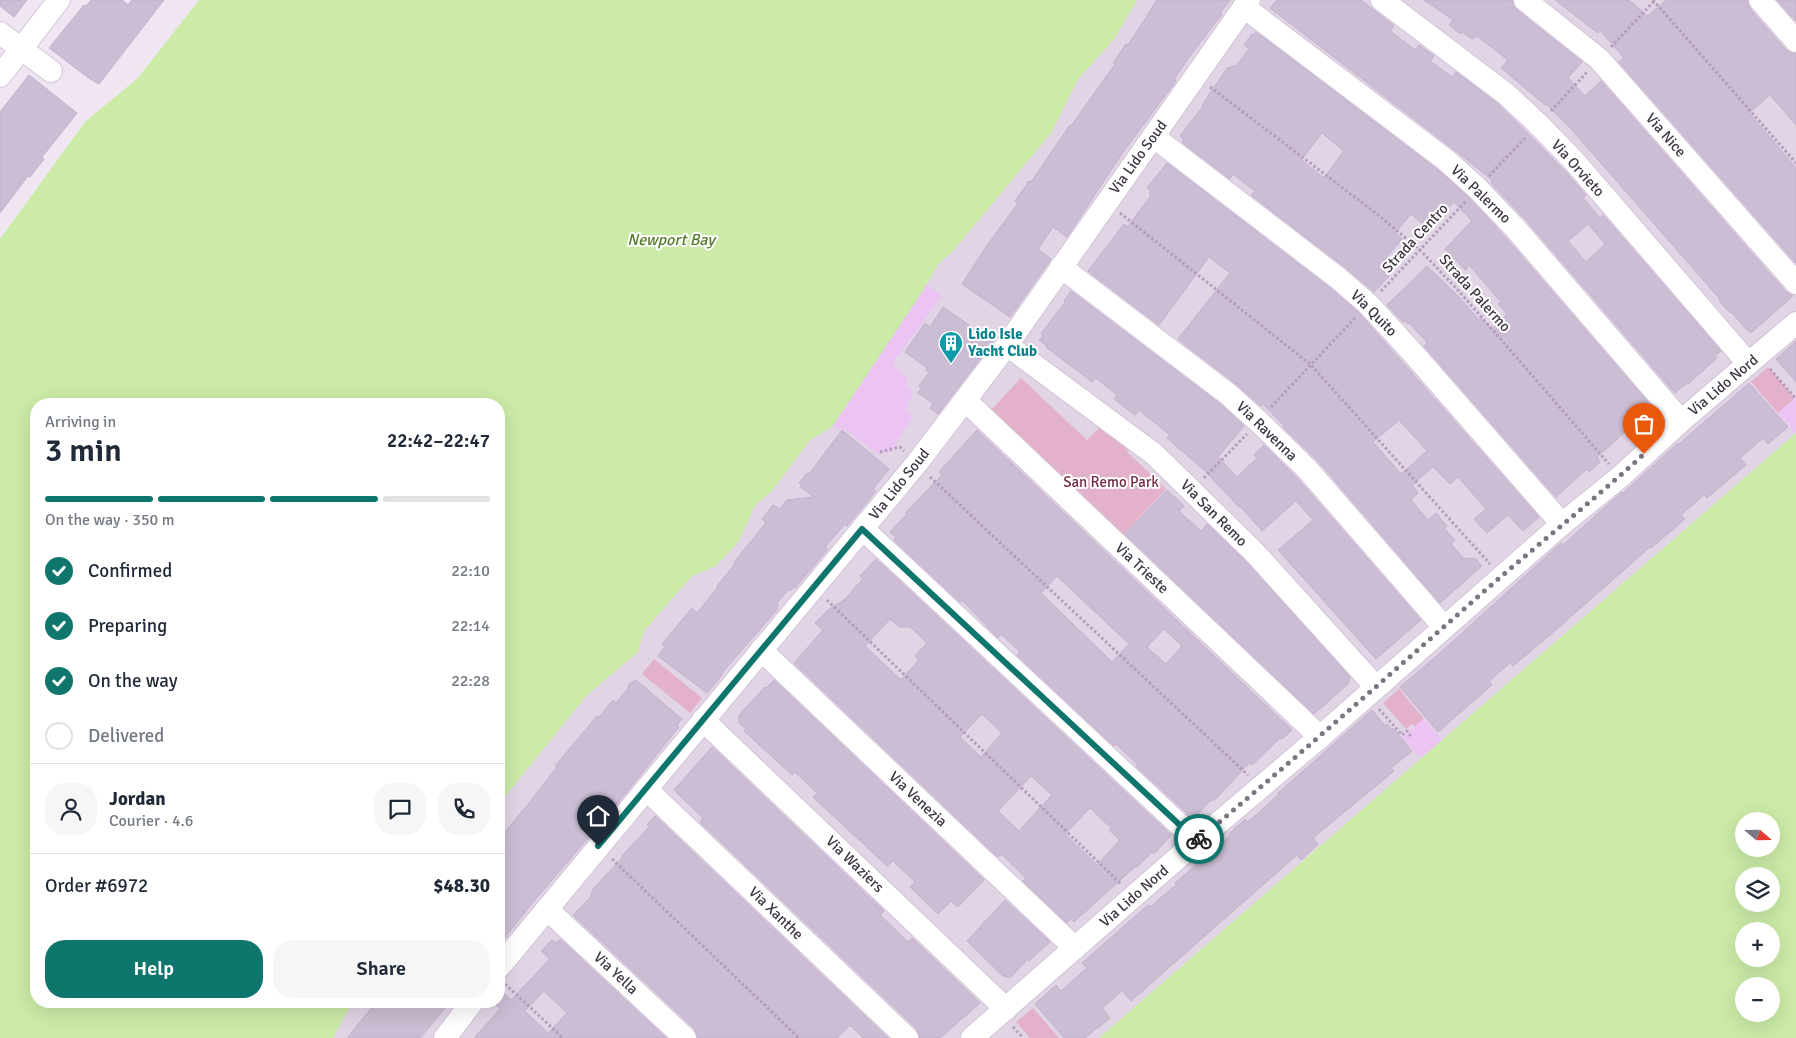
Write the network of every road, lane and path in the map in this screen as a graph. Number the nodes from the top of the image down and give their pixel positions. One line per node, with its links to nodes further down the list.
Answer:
1 (59, 0): 9 (street)
2 (1382, 0): 14 (street, Via Orvieto)
3 (1525, 0): 10 (street, Via Nice)
4 (1654, 0): 10 (path, Strada Centro); 16 (path)
5 (1760, 0): 8 (street)
6 (1246, 4): 13 (street, Via Lido Soud); 17 (street, Via Palermo)
7 (0, 33): 9 (street)
8 (1796, 41)
9 (21, 49): 11 (street); 12 (street)
10 (1599, 59): 14 (path, Strada Centro); 21 (street, Via Nice)
11 (51, 71)
12 (0, 76)
13 (1195, 76): 15 (street, Via Lido Soud); 19 (path, Strada Palermo)
14 (1538, 124): 17 (path, Strada Centro); 25 (street, Via Orvieto)
15 (1154, 137): 18 (street, Via Lido Soud); 22 (street, Via Quito)
16 (1796, 163)
17 (1477, 188): 19 (path, Strada Centro); 28 (street, Via Palermo)
18 (1106, 202): 20 (street, Via Lido Soud); 26 (path)
19 (1420, 250): 22 (path, Strada Centro); 32 (path, Strada Palermo)
20 (1061, 267): 24 (street, Via Lido Soud); 29 (street, Via Ravenna)
21 (1796, 283)
22 (1368, 304): 26 (path, Strada Centro); 34 (street, Via Quito)
23 (1796, 323): 25 (street, Via Lido Nord)
24 (1008, 345): 27 (street, Via Lido Soud); 33 (street, Via San Remo)
25 (1748, 363): 28 (street, Via Lido Nord)
26 (1311, 365): 29 (path, Strada Centro); 36 (path)
27 (965, 400): 31 (street, Via Lido Soud); 42 (street, Via Trieste)
28 (1681, 421): 32 (street, Via Lido Nord)
29 (1258, 422): 33 (path, Strada Centro); 38 (street, Via Ravenna)
30 (880, 452): 31 (path)
31 (917, 463): 35 (street, Via Lido Soud); 44 (path)
32 (1620, 477): 34 (street, Via Lido Nord)
33 (1192, 491): 40 (street, Via San Remo)
34 (1562, 524): 36 (street, Via Lido Nord)
35 (862, 529): 37 (street, Via Lido Soud); 46 (street)
36 (1501, 577): 38 (street, Via Lido Nord)
37 (814, 588): 39 (street, Via Lido Soud); 48 (path)
38 (1444, 627): 40 (street, Via Lido Nord)
39 (761, 650): 41 (street, Via Lido Soud); 50 (street, Via Venezia)
40 (1370, 692): 42 (street, Via Lido Nord); 43 (path)
41 (703, 720): 45 (street, Via Lido Soud); 54 (street, Via Waziers)
42 (1320, 737): 44 (street, Via Lido Nord)
43 (1412, 738)
44 (1261, 787): 46 (street, Via Lido Nord)
45 (646, 789): 47 (street, Via Lido Soud); 59 (street, Via Xanthe)
46 (1197, 841): 48 (street, Via Lido Nord)
47 (598, 846): 49 (street, Via Lido Soud); 58 (path)
48 (1134, 897): 50 (street, Via Lido Nord)
49 (547, 908): 51 (street, Via Lido Soud); 57 (street, Via Yella)
50 (1075, 948): 54 (street, Via Lido Nord)
51 (505, 960)
52 (505, 984): 56 (path)
53 (468, 1008): 55 (street)
54 (1006, 1009): 60 (street, Via Lido Nord)
55 (448, 1037)
56 (563, 1038)
57 (685, 1038)
58 (800, 1038)
59 (906, 1038)
60 (972, 1038)

